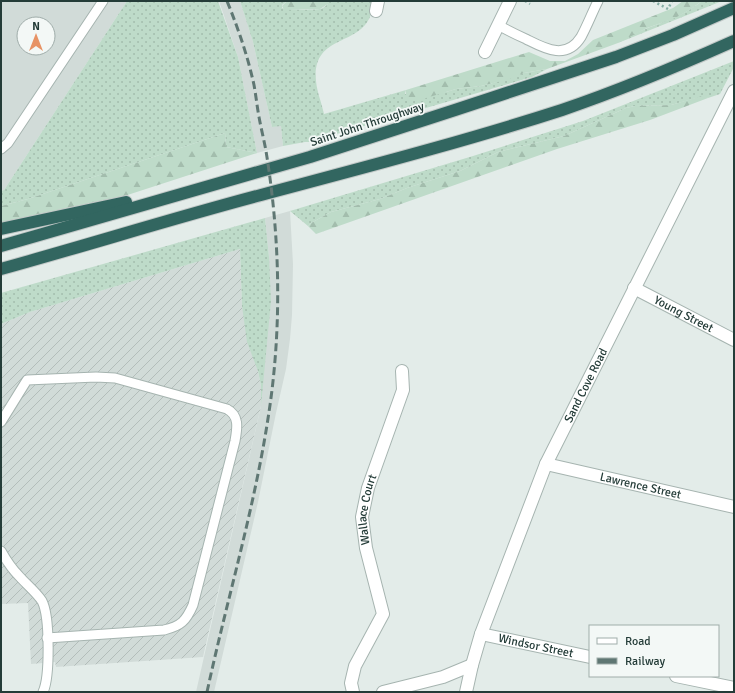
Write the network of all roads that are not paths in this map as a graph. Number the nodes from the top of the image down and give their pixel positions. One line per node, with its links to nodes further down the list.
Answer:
1 (510, 1): 5 (street)
2 (598, 1): 5 (lane)
3 (100, 2): 9 (lane)
4 (734, 8): 10 (highway, Saint John Throughway)
5 (498, 26): 7 (street)
6 (734, 41): 13 (highway)
7 (485, 52)
8 (734, 90): 14 (street, Sand Cove Road)
9 (1, 149)
10 (204, 186): 11 (highway); 12 (highway, Saint John Throughway)
11 (1, 230)
12 (1, 246)
13 (1, 269)
14 (634, 288): 15 (street, Young Street); 18 (street, Sand Cove Road)
15 (734, 340)
16 (402, 370): 28 (street, Wallace Court)
17 (1, 422): 22 (lane)
18 (546, 464): 19 (street, Lawrence Street); 21 (street, Sand Cove Road)
19 (734, 507)
20 (1, 551): 22 (lane)
21 (481, 634): 23 (street, Windsor Street); 24 (street, Sand Cove Road)
22 (47, 638): 27 (lane)
23 (589, 657)
24 (472, 665): 29 (street); 30 (street, Sand Cove Road)
25 (681, 677): 26 (street)
26 (734, 688)
27 (43, 692)
28 (353, 692)
29 (383, 692)
30 (466, 692)

